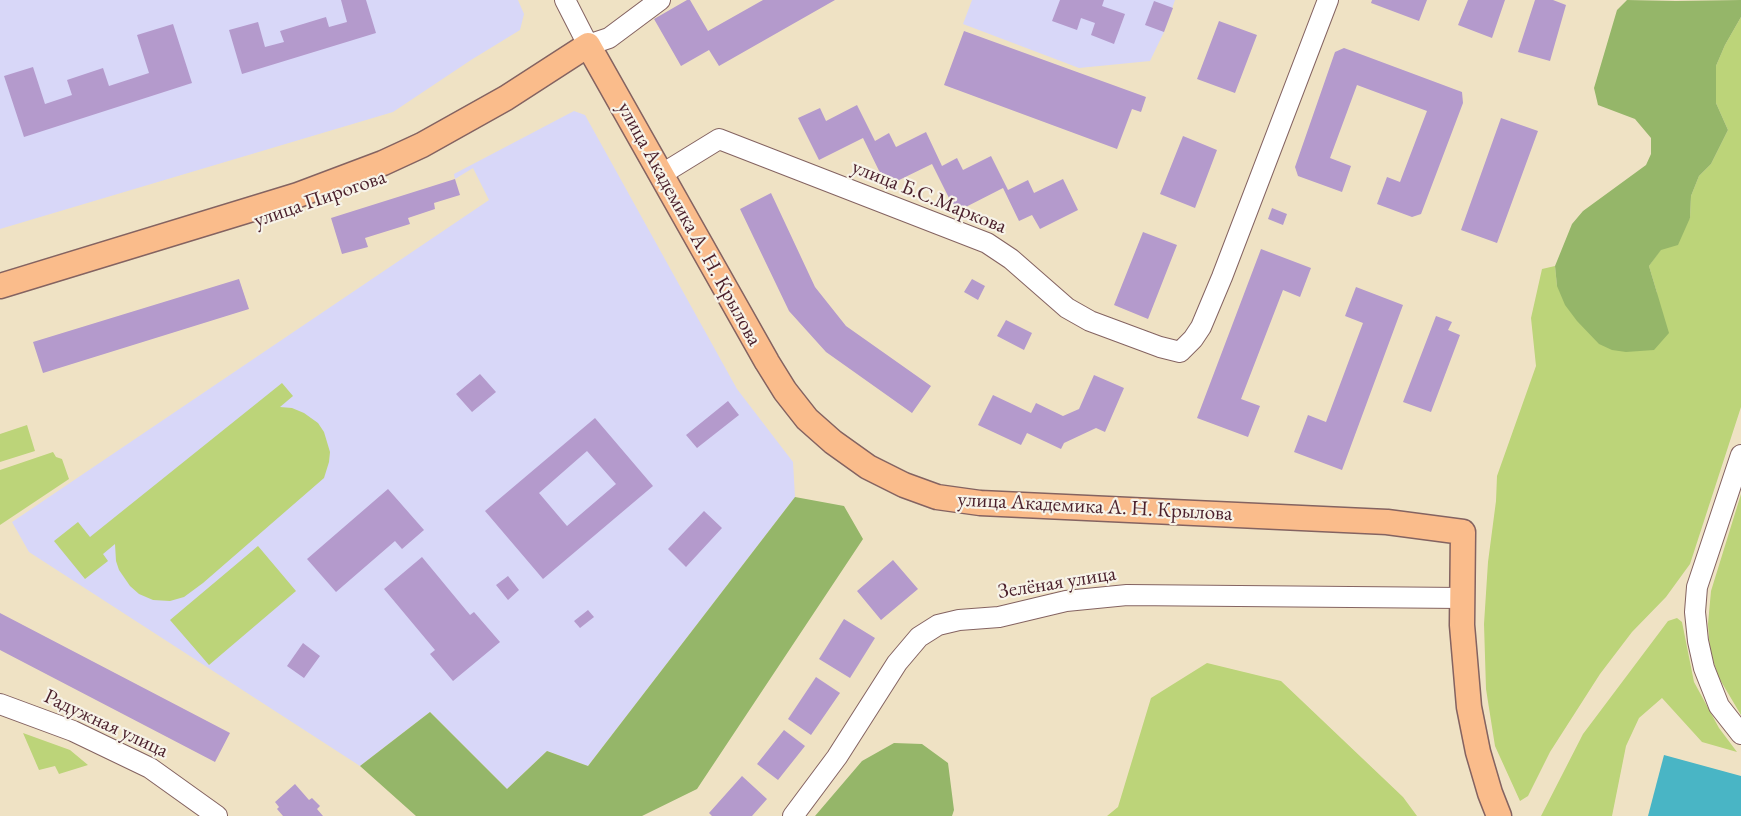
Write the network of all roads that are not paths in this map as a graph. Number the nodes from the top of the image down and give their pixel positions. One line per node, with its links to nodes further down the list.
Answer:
1 (564, 0): 4 (street)
2 (660, 0): 4 (street, улица Пирогова)
3 (1328, 0): 5 (street, улица Б.С.Маркова)
4 (598, 47): 5 (main road, улица Академика А. Н. Крылова); 6 (main road, улица Пирогова)
5 (662, 174): 10 (main road, улица Академика А. Н. Крылова)
6 (237, 221): 7 (main road, улица Пирогова); 8 (main road, улица Пирогова)
7 (0, 286)
8 (0, 300)
9 (1741, 455): 12 (street)
10 (1462, 598): 14 (street, Зелёная улица); 15 (main road, улица Академика А. Н. Крылова)
11 (0, 704): 13 (street, Радужная улица)
12 (1741, 734)
13 (217, 816)
14 (793, 816)
15 (1499, 816)

